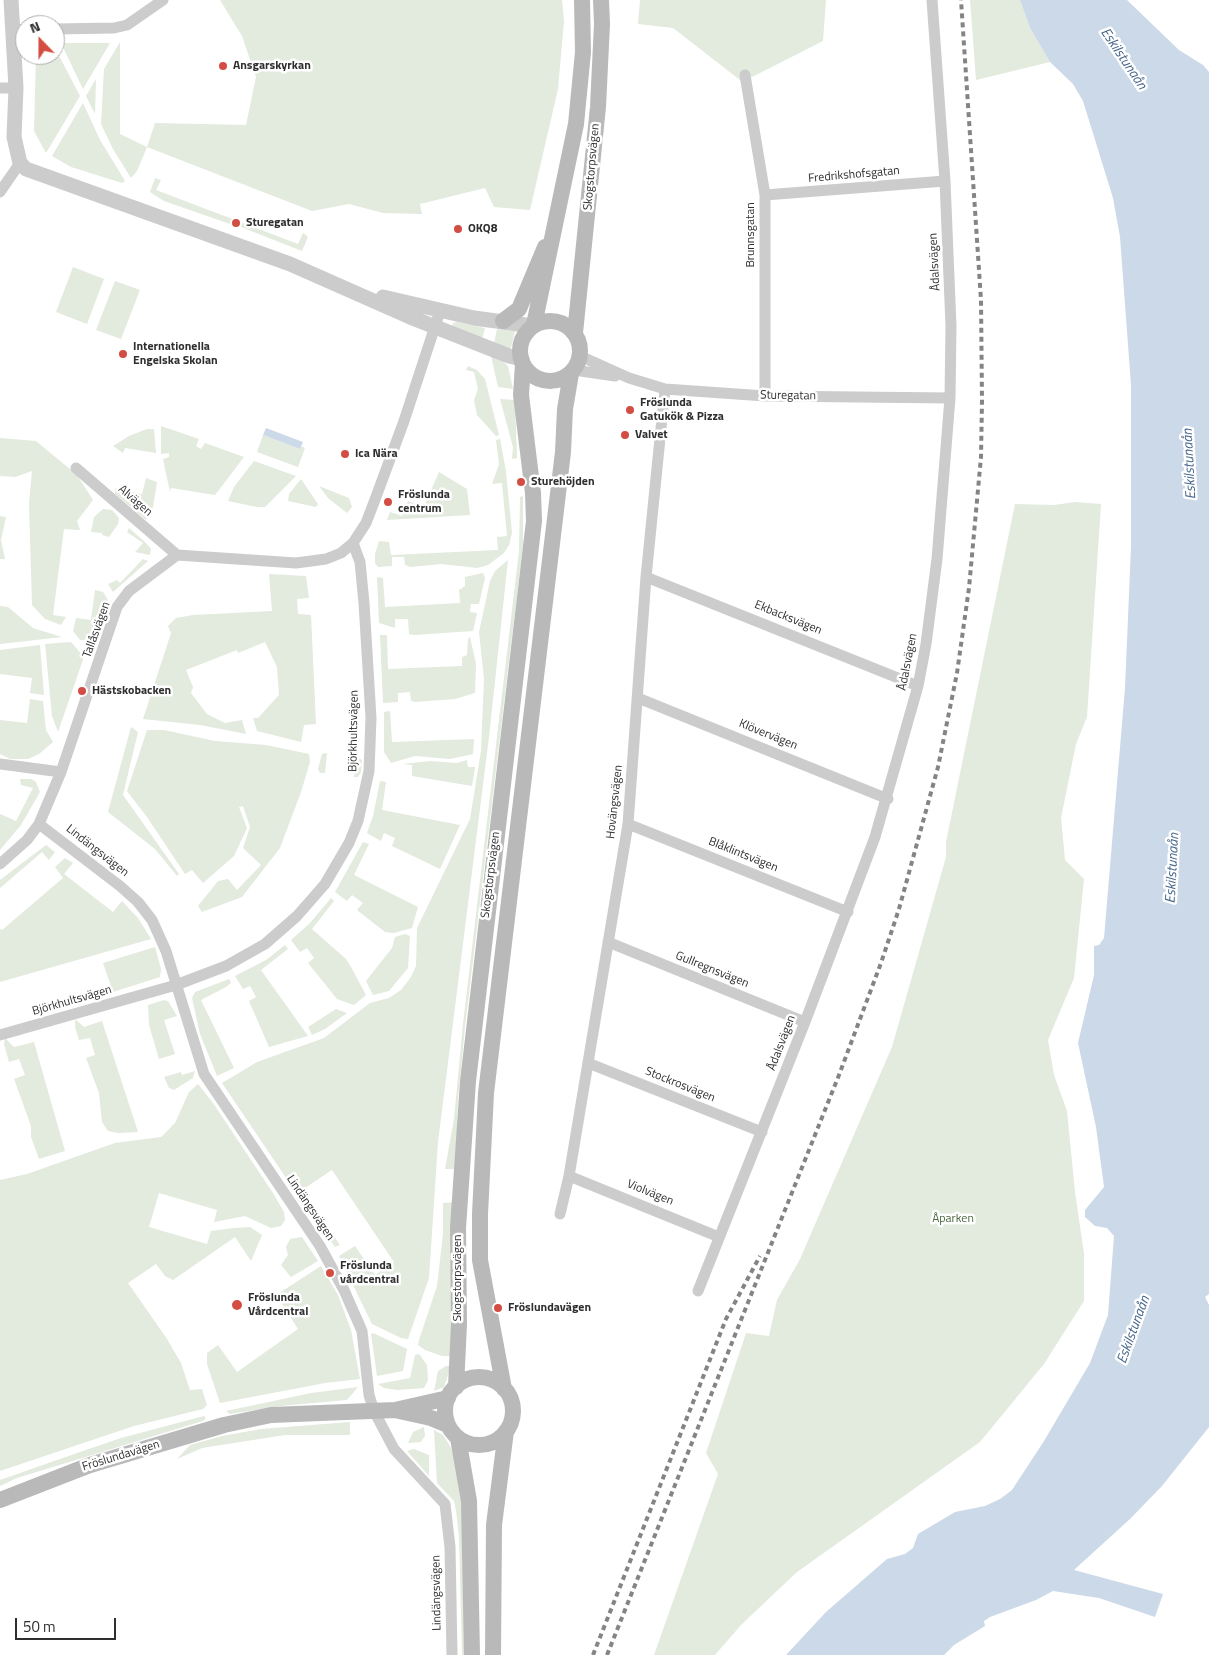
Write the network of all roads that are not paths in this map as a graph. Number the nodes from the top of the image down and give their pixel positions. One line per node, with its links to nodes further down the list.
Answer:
1 (11, 0): 6 (street)
2 (163, 0): 7 (street)
3 (582, 0): 16 (main road, Skogstorpsvägen)
4 (601, 0): 22 (main road, Skogstorpsvägen)
5 (932, 0): 13 (street, Ådalsvägen)
6 (16, 15)
7 (65, 30)
8 (18, 65): 11 (street)
9 (745, 75): 15 (street, Brunnsgatan)
10 (0, 88): 11 (street)
11 (16, 88): 12 (street)
12 (20, 163): 14 (street); 17 (street)
13 (945, 181): 15 (street, Fredrikshofsgatan); 27 (street, Ådalsvägen)
14 (0, 192)
15 (765, 195): 26 (street, Brunnsgatan)
16 (557, 223): 19 (main road); 20 (main road, Skogstorpsvägen)
17 (357, 292): 18 (street); 21 (street)
18 (440, 311): 19 (street); 21 (street)
19 (503, 321): 20 (street)
20 (534, 326): 22 (main road); 23 (main road)
21 (436, 327): 23 (street); 29 (street)
22 (575, 333): 24 (main road)
23 (523, 362): 24 (main road); 52 (main road, Skogstorpsvägen)
24 (575, 367): 25 (street, Sturegatan); 51 (main road, Skogstorpsvägen)
25 (665, 389): 26 (street, Sturegatan); 31 (street, Hovängsvägen)
26 (765, 396): 27 (street, Sturegatan)
27 (950, 398): 32 (street, Ådalsvägen)
28 (76, 468): 30 (street, Alvägen)
29 (352, 543): 30 (street); 42 (street, Björkhultsvägen)
30 (177, 555): 35 (street, Tallåsvägen)
31 (646, 577): 32 (street, Ekbacksvägen); 33 (street, Hovängsvägen)
32 (918, 686): 36 (street, Ådalsvägen)
33 (638, 698): 36 (street, Klövervägen); 38 (street, Hovängsvägen)
34 (0, 764): 35 (street)
35 (61, 772): 37 (street, Tallåsvägen)
36 (888, 799): 40 (street, Ådalsvägen)
37 (39, 824): 39 (street, Tallåsvägen); 42 (street, Lindängsvägen)
38 (628, 824): 40 (street, Blåklintsvägen); 41 (street, Hovängsvägen)
39 (0, 864)
40 (848, 912): 43 (street, Ådalsvägen)
41 (608, 942): 43 (street, Gullregnsvägen); 45 (street, Hovängsvägen)
42 (176, 985): 44 (street, Björkhultsvägen); 54 (street, Lindängsvägen)
43 (805, 1022): 46 (street, Ådalsvägen)
44 (0, 1035)
45 (588, 1063): 46 (street, Stockrosvägen); 47 (street, Hovängsvägen)
46 (762, 1132): 49 (street, Ådalsvägen)
47 (569, 1176): 48 (street, Hovängsvägen); 49 (street, Violvägen)
48 (560, 1214)
49 (719, 1237): 50 (street, Ådalsvägen)
50 (698, 1291)
51 (504, 1388): 52 (main road); 55 (main road)
52 (452, 1393): 53 (main road, Fröslundavägen); 56 (main road)
53 (394, 1410): 54 (main road, Fröslundavägen); 56 (main road, Fröslundavägen)
54 (374, 1411): 57 (main road, Fröslundavägen); 58 (street, Lindängsvägen)
55 (506, 1431): 56 (main road); 60 (main road)
56 (453, 1432): 59 (main road)
57 (0, 1500)
58 (452, 1655)
59 (472, 1655)
60 (493, 1655)

